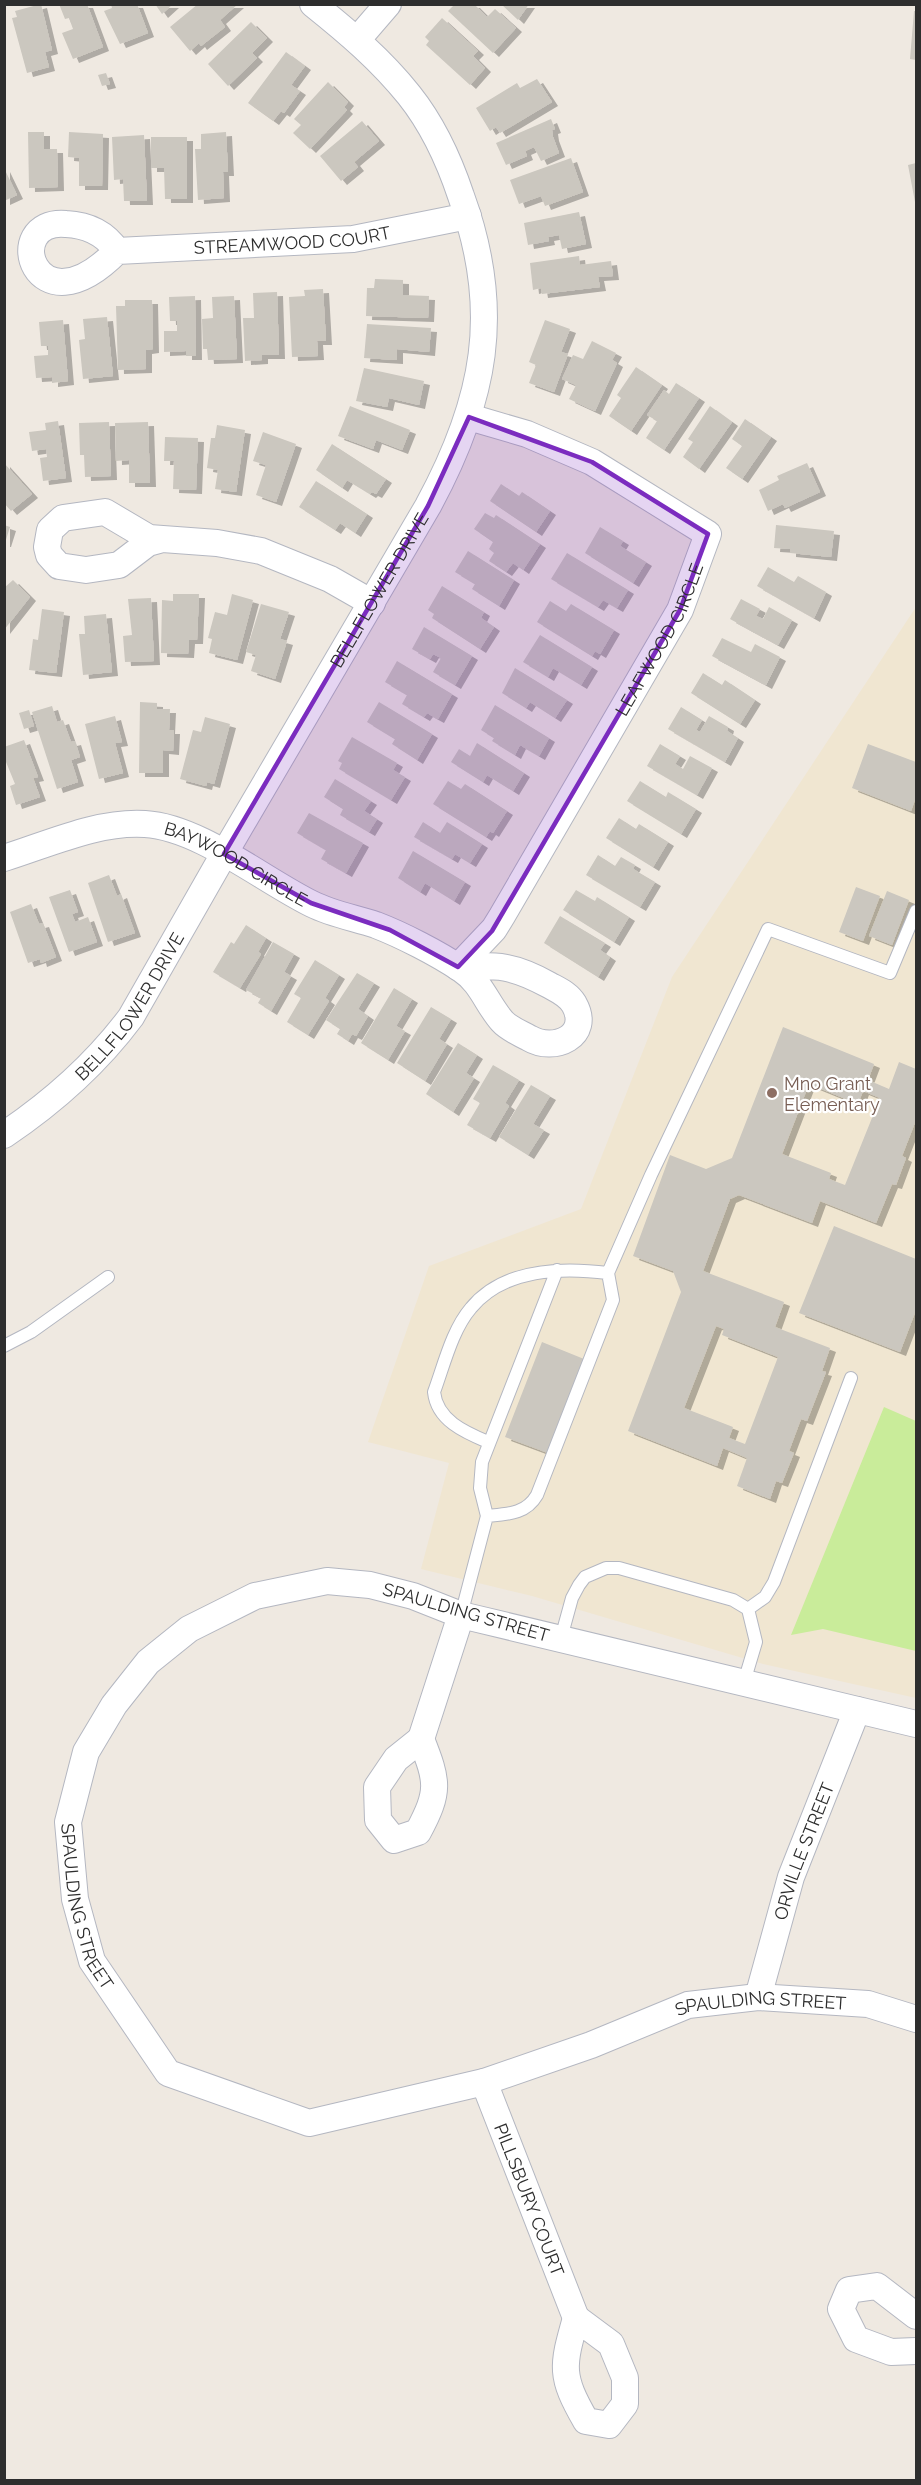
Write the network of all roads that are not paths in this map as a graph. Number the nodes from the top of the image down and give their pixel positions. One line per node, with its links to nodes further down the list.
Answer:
1 (313, 4): 3 (street, BELLFLOWER DRIVE)
2 (388, 4): 3 (street)
3 (357, 40): 4 (street, BELLFLOWER DRIVE)
4 (468, 216): 5 (street, STREAMWOOD COURT); 6 (street, BELLFLOWER DRIVE)
5 (117, 251)
6 (469, 417): 8 (street, BELLFLOWER DRIVE); 12 (street, LEAFWOOD CIRCLE)
7 (159, 540): 8 (street)
8 (372, 603): 9 (street, BELLFLOWER DRIVE)
9 (224, 854): 10 (street, BAYWOOD CIRCLE); 12 (street, BAYWOOD CIRCLE); 13 (street, BELLFLOWER DRIVE)
10 (4, 858)
11 (916, 910): 15 (lane)
12 (458, 967)
13 (4, 1135)
14 (557, 1270): 15 (lane); 19 (lane); 19 (lane)
15 (608, 1273): 20 (lane)
16 (108, 1277): 17 (lane)
17 (4, 1346)
18 (851, 1378): 21 (lane)
19 (488, 1442): 20 (lane)
20 (487, 1516): 22 (lane)
21 (748, 1609): 23 (lane); 24 (lane)
22 (461, 1615): 23 (street, SPAULDING STREET); 27 (street); 30 (street, SPAULDING STREET)
23 (561, 1638): 24 (street, SPAULDING STREET)
24 (744, 1682): 25 (street, SPAULDING STREET)
25 (857, 1710): 26 (street, SPAULDING STREET); 28 (street, ORVILLE STREET)
26 (916, 1724)
27 (421, 1739)
28 (758, 1997): 29 (street, SPAULDING STREET); 30 (street, SPAULDING STREET)
29 (916, 2019)
30 (484, 2082): 32 (street, PILLSBURY COURT)
31 (916, 2316): 33 (street)
32 (576, 2318)
33 (916, 2351)

